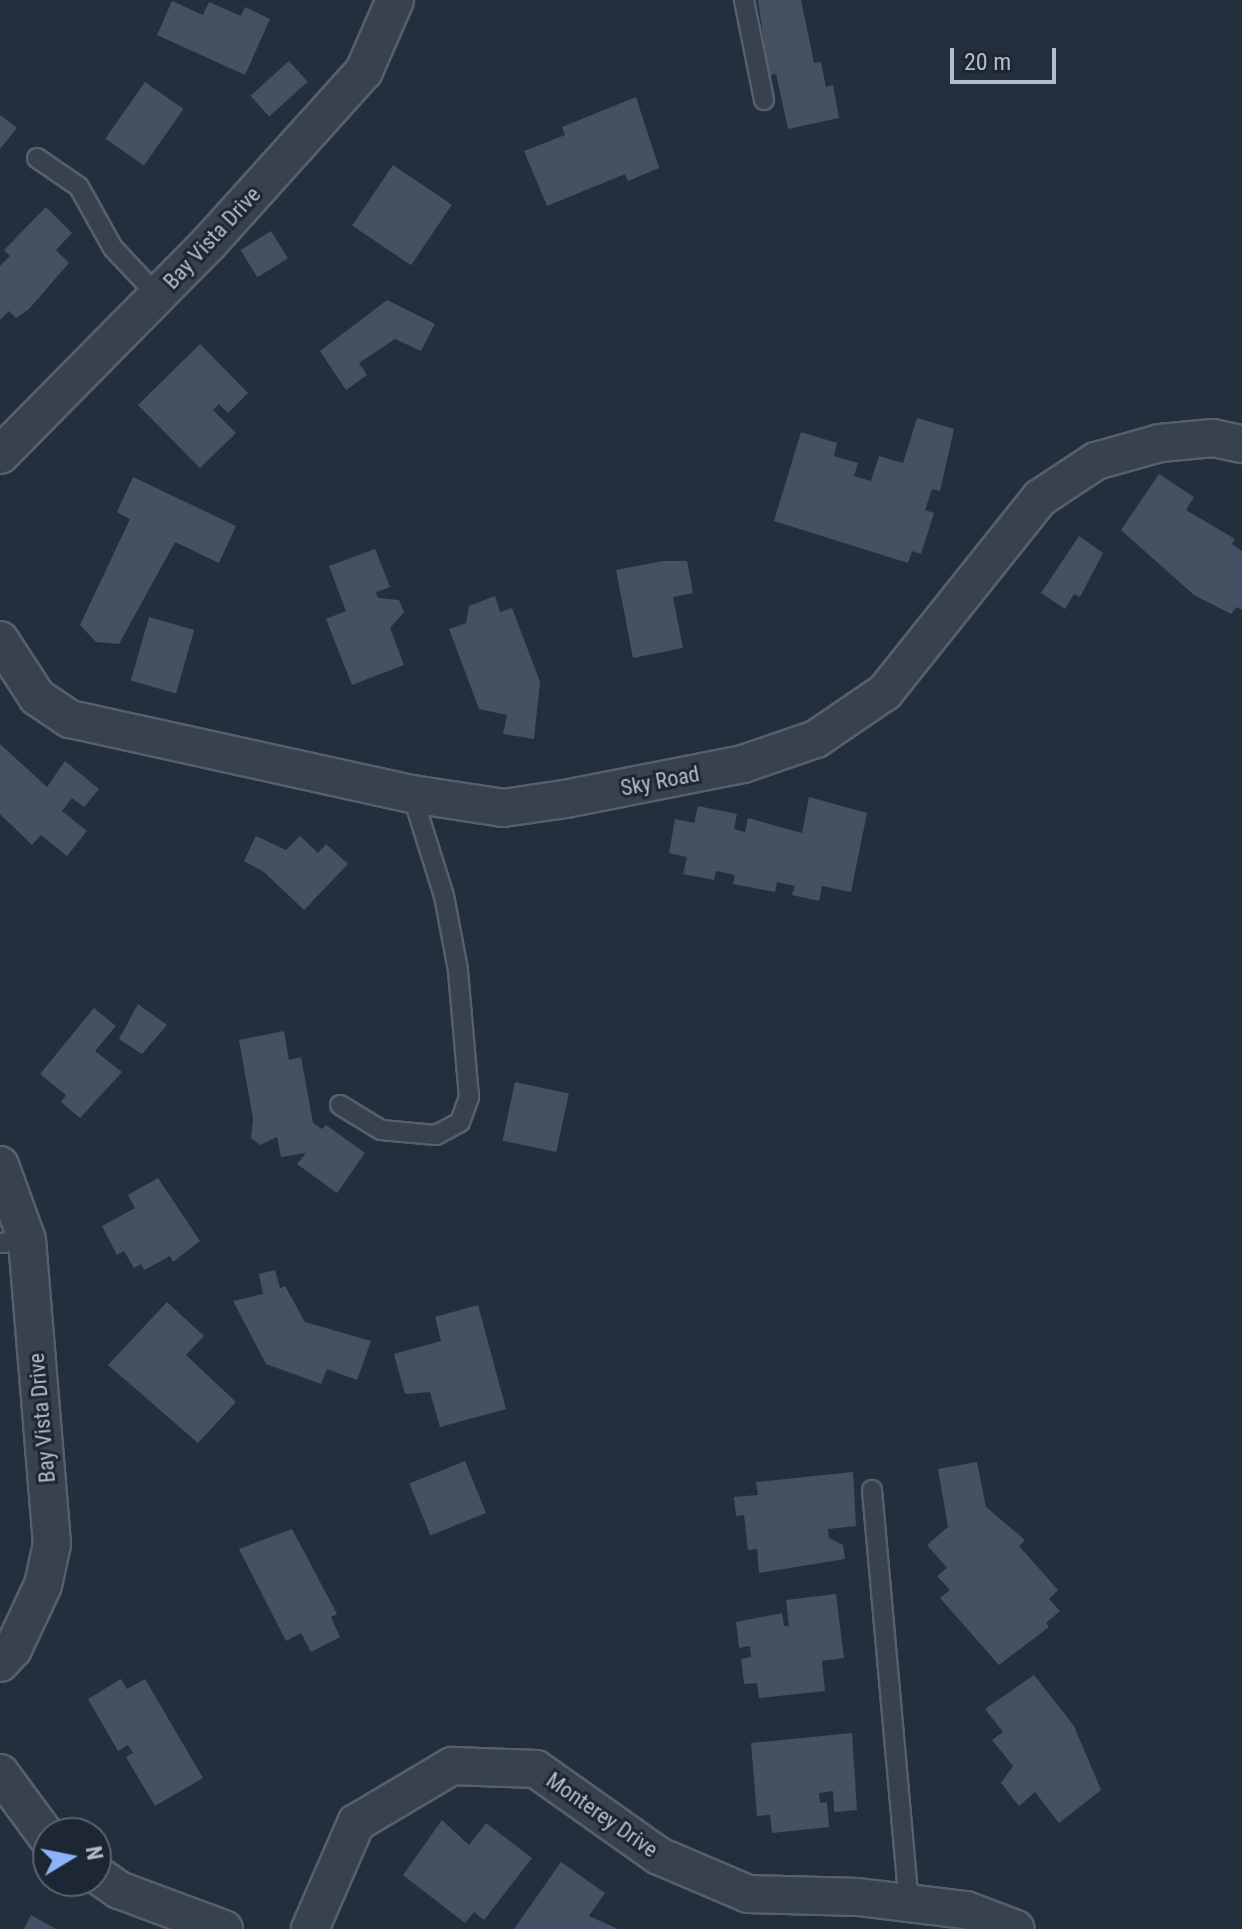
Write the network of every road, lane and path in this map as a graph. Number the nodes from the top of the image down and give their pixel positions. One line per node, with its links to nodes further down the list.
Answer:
1 (395, 0): 5 (street, Bay Vista Drive)
2 (744, 0): 3 (lane)
3 (764, 100)
4 (37, 158): 5 (lane)
5 (158, 296): 7 (street, Bay Vista Drive)
6 (1242, 444): 9 (street, Sky Road)
7 (0, 455)
8 (0, 640): 9 (street, Sky Road)
9 (412, 794): 10 (lane)
10 (340, 1105)
11 (0, 1165): 12 (street, Bay Vista Drive)
12 (14, 1242): 14 (street, Bay Vista Drive)
13 (872, 1490): 18 (lane)
14 (0, 1663)
15 (0, 1773): 16 (street)
16 (32, 1817)
17 (112, 1885): 19 (street)
18 (909, 1903): 20 (street, Monterey Drive); 21 (street, Monterey Drive)
19 (224, 1929)
20 (310, 1929)
21 (1016, 1929)

